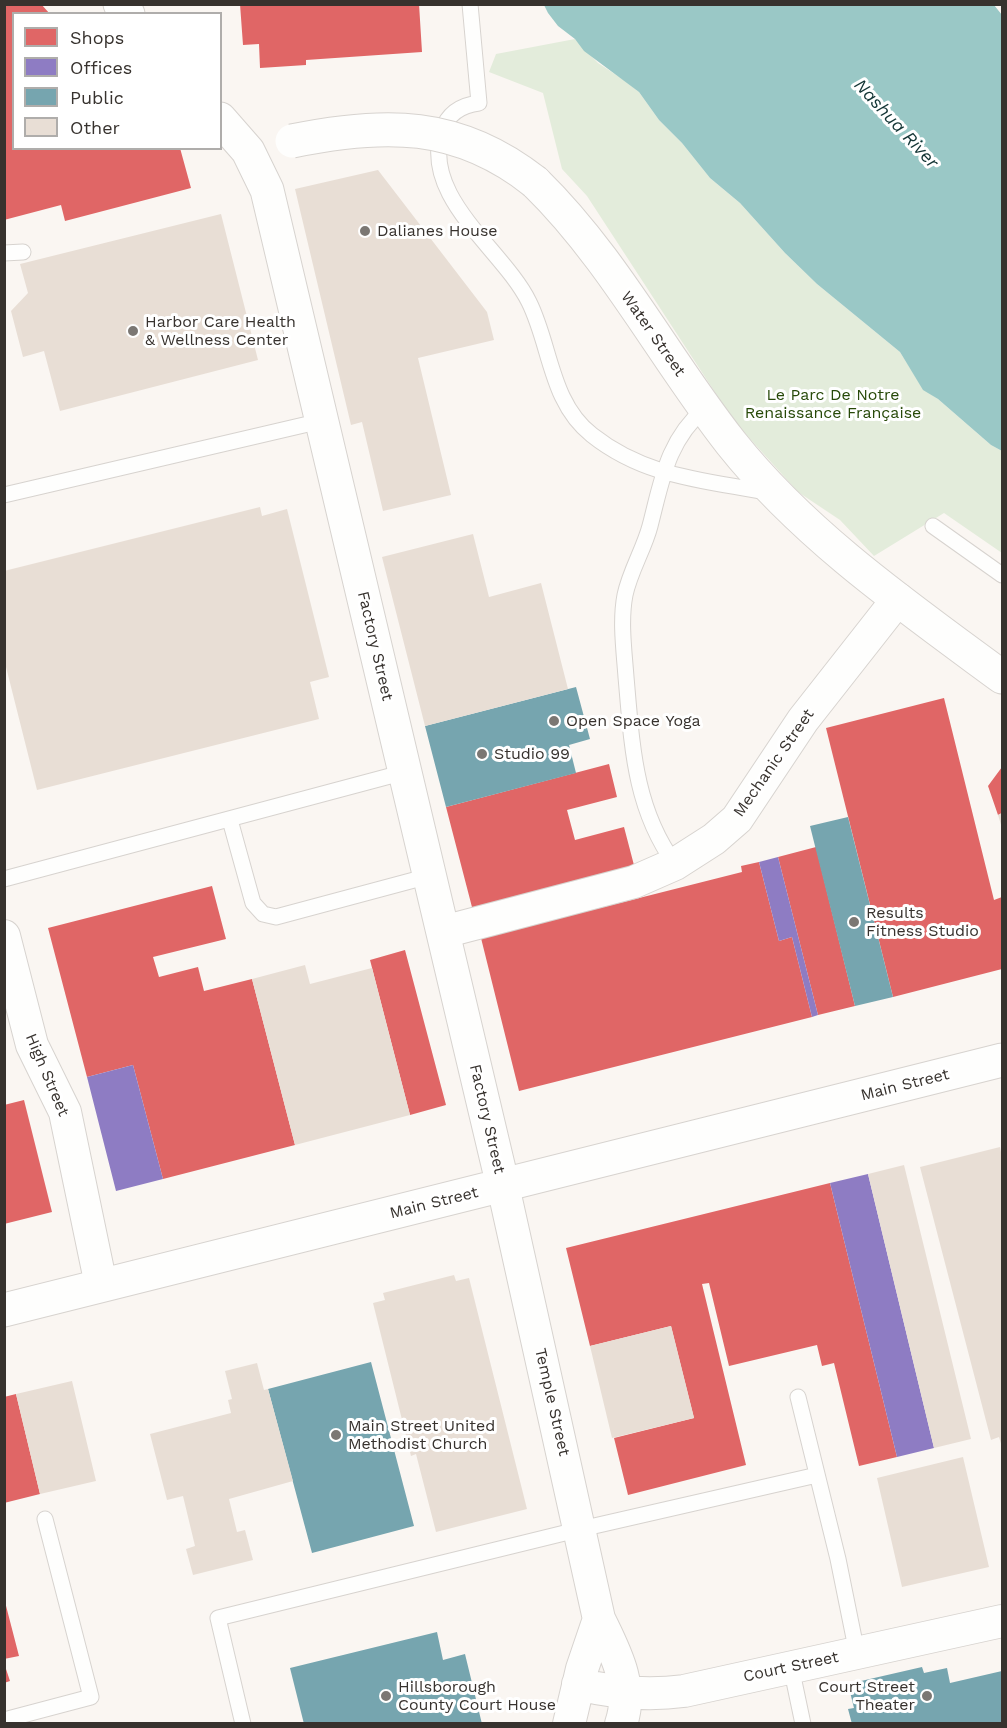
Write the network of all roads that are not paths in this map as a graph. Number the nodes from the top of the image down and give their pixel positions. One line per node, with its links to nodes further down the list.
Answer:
1 (470, 4): 8 (lane)
2 (222, 121): 3 (main road, Factory Street)
3 (248, 151): 6 (main road, Water Street, bridge); 7 (main road, Factory Street)
4 (23, 252): 5 (lane)
5 (4, 253)
6 (705, 408): 8 (lane); 10 (main road, Water Street)
7 (321, 421): 9 (lane); 15 (main road, Factory Street)
8 (664, 473): 10 (lane); 17 (lane)
9 (4, 495)
10 (778, 495): 13 (main road, Water Street)
11 (933, 526): 12 (lane)
12 (1002, 575)
13 (898, 599): 14 (main road, Water Street); 17 (street, Mechanic Street)
14 (1002, 677)
15 (405, 772): 16 (lane); 18 (main road, Factory Street)
16 (230, 820): 18 (lane); 19 (lane)
17 (675, 864): 20 (street, Mechanic Street)
18 (429, 876): 20 (main road, Factory Street)
19 (4, 879)
20 (443, 932): 23 (main road, Factory Street)
21 (5, 936): 24 (street, High Street)
22 (1002, 1060): 23 (main road, Main Street)
23 (503, 1186): 24 (main road, Main Street); 29 (street, Temple Street)
24 (101, 1285): 25 (main road, Main Street)
25 (4, 1310)
26 (798, 1396): 27 (lane)
27 (817, 1475): 29 (lane); 32 (lane)
28 (45, 1518): 36 (lane)
29 (581, 1529): 30 (street, Temple Street); 38 (lane)
30 (599, 1619): 34 (street, Temple Street); 35 (street, Temple Street)
31 (1002, 1621): 32 (street, Court Street)
32 (857, 1653): 33 (street, Court Street)
33 (791, 1667): 35 (street, Court Street); 40 (lane)
34 (578, 1684): 35 (street, Court Street); 39 (street, Temple Street)
35 (623, 1708)
36 (46, 1716): 37 (lane)
37 (4, 1720)
38 (243, 1724)
39 (569, 1724)
40 (803, 1724)

